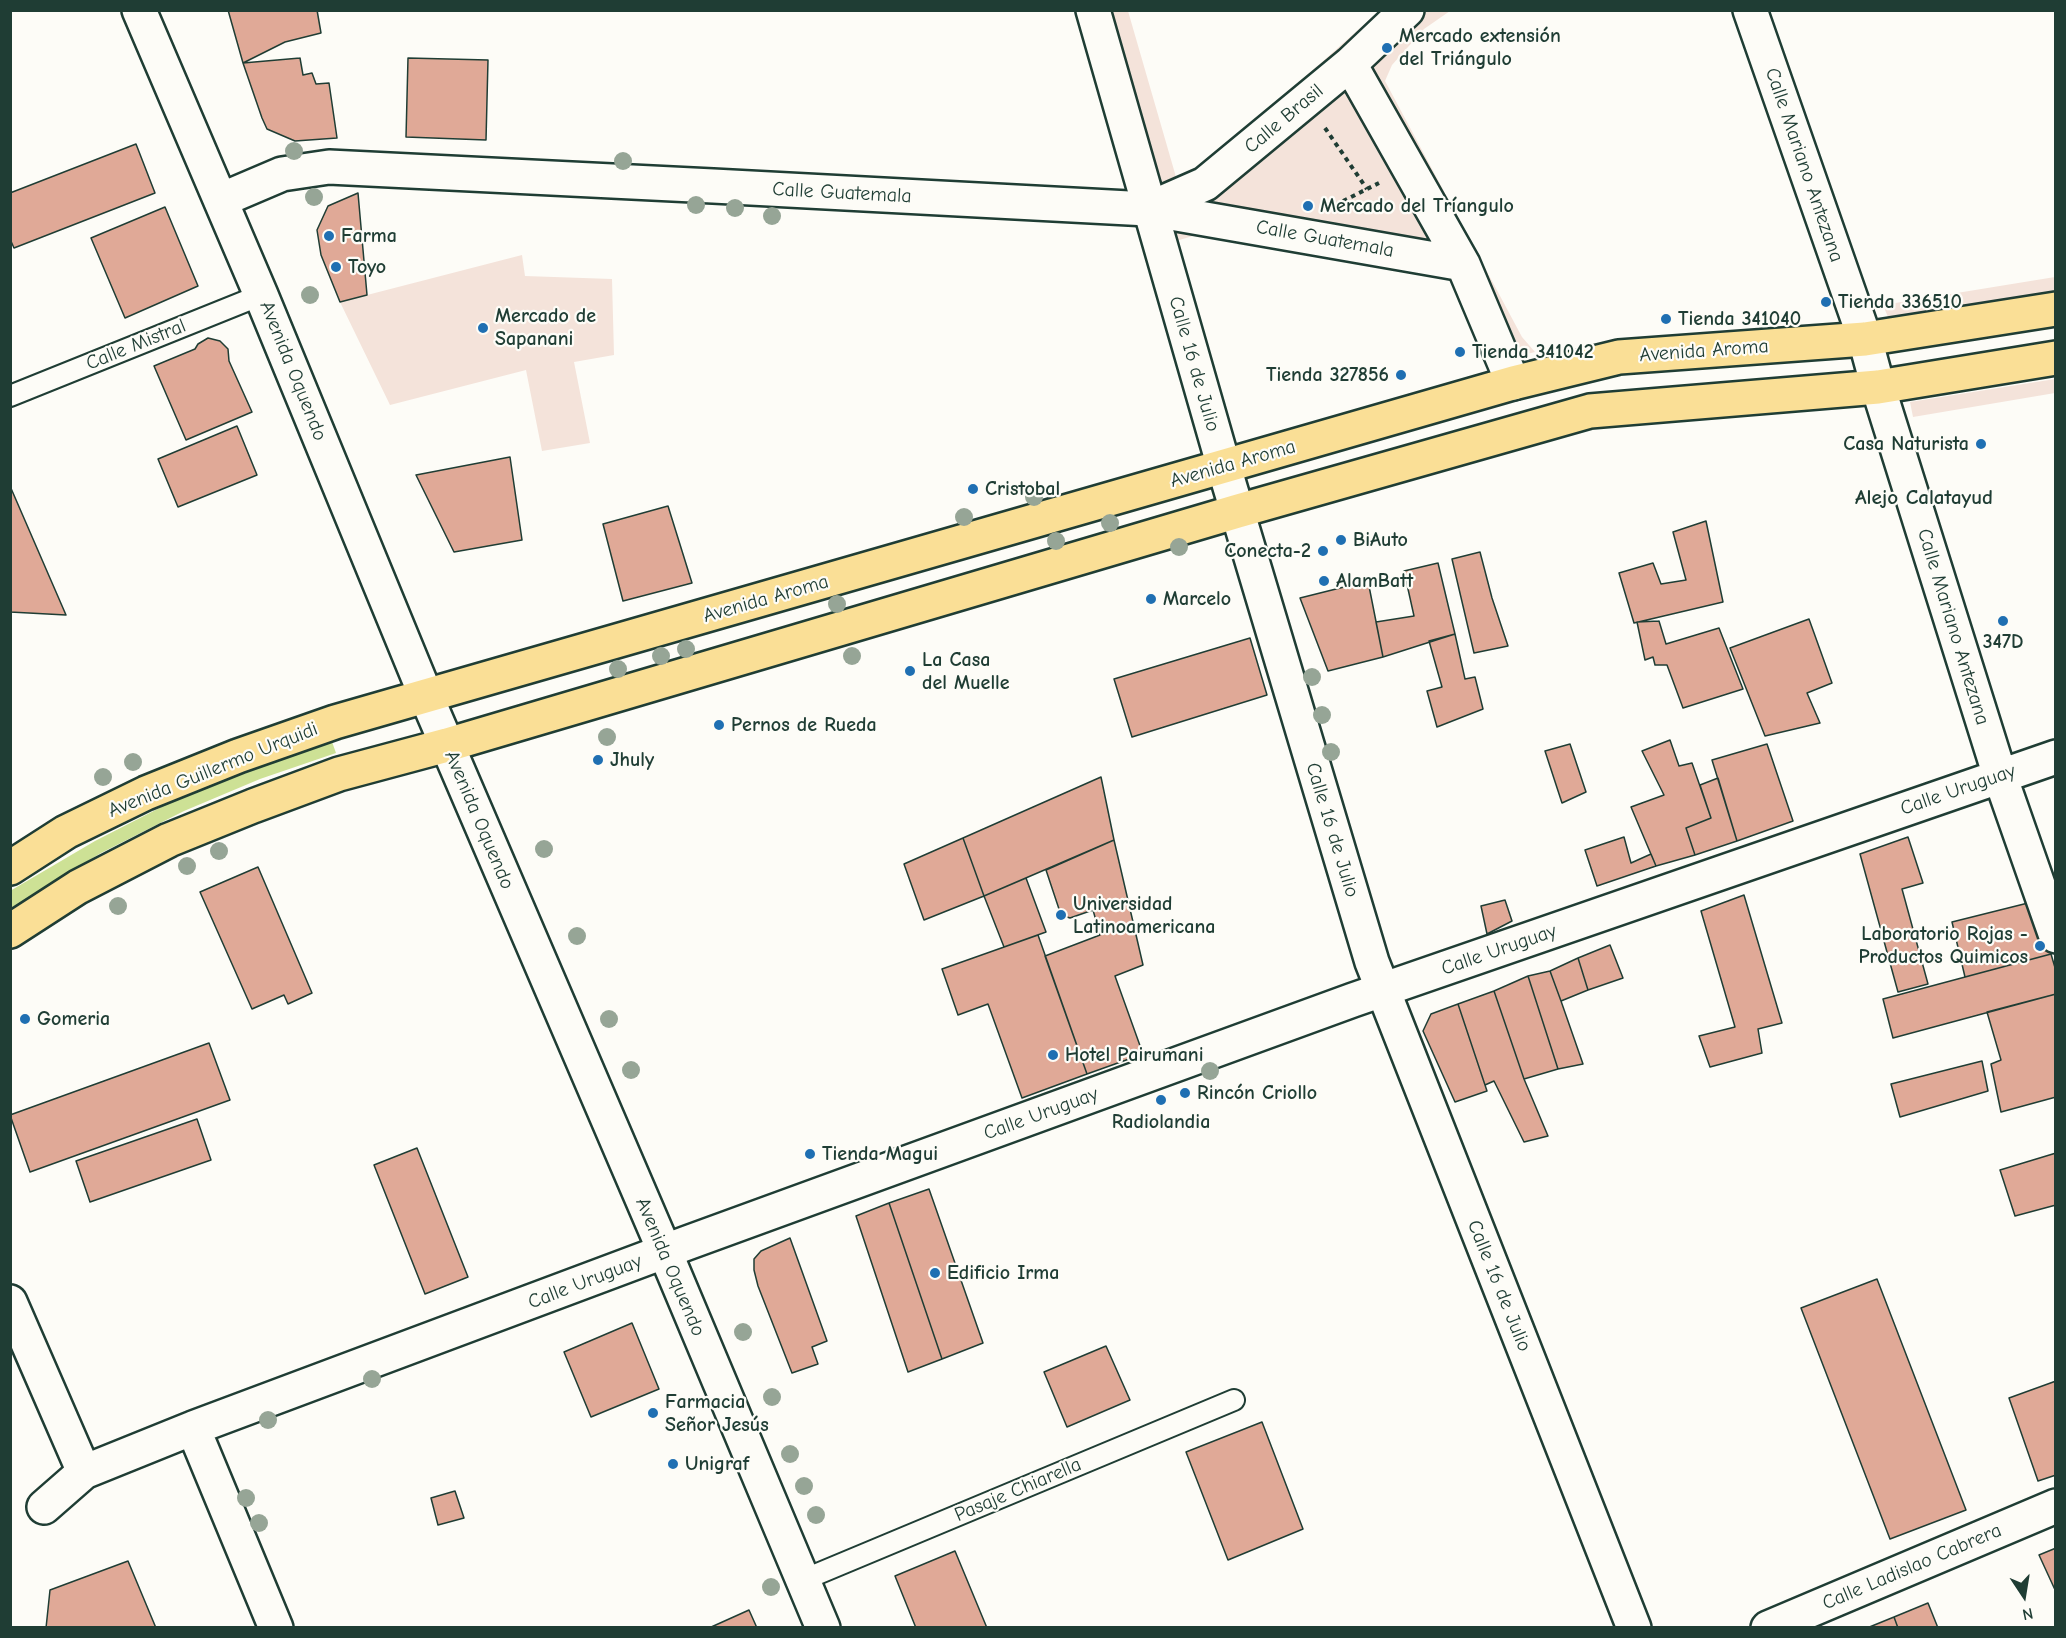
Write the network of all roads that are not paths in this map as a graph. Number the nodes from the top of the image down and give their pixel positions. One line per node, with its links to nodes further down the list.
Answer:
1 (139, 10): 6 (street, Avenida Oquendo)
2 (1093, 10): 7 (street, Calle 16 de Julio)
3 (1407, 10): 5 (street, Calle Brasil)
4 (1750, 10): 11 (street, Calle Mariano Antezana)
5 (1350, 64): 7 (street, Calle Brasil); 8 (street)
6 (221, 200): 7 (street, Calle Guatemala); 9 (street, Avenida Oquendo)
7 (1148, 209): 8 (street, Calle Guatemala); 16 (street, Calle 16 de Julio)
8 (1463, 264): 13 (street)
9 (261, 295): 15 (lane, Calle Mistral); 18 (street, Avenida Oquendo)
10 (2055, 309): 11 (main road, Avenida Aroma)
11 (1865, 339): 13 (main road, Avenida Aroma); 14 (street, Calle Mariano Antezana)
12 (2055, 358): 14 (main road)
13 (1513, 382): 16 (main road, Avenida Aroma)
14 (1878, 387): 17 (main road); 21 (street, Calle Mariano Antezana)
15 (10, 396)
16 (1224, 467): 17 (street, Calle 16 de Julio); 18 (main road, Avenida Aroma)
17 (1238, 511): 19 (main road); 25 (street, Calle 16 de Julio)
18 (426, 696): 19 (street, Avenida Oquendo); 22 (main road, Avenida Guillermo Urquidi)
19 (447, 745): 23 (main road); 26 (street, Avenida Oquendo)
20 (2055, 757): 21 (street, Calle Uruguay)
21 (2000, 776): 24 (street, Calle Mariano Antezana); 25 (street, Calle Uruguay)
22 (10, 868)
23 (10, 931)
24 (2055, 936)
25 (1382, 991): 26 (street, Calle Uruguay); 36 (street, Calle 16 de Julio)
26 (664, 1252): 29 (street, Calle Uruguay); 33 (street, Avenida Oquendo)
27 (10, 1302): 30 (street)
28 (1234, 1400): 33 (lane, Pasaje Chiarella)
29 (193, 1428): 30 (street, Calle Uruguay); 34 (street)
30 (84, 1472): 32 (street, Calle Uruguay)
31 (2055, 1506): 37 (street, Calle Ladislao Cabrera)
32 (44, 1507)
33 (803, 1580): 35 (street, Avenida Oquendo)
34 (276, 1628)
35 (823, 1628)
36 (1634, 1628)
37 (1768, 1628)

